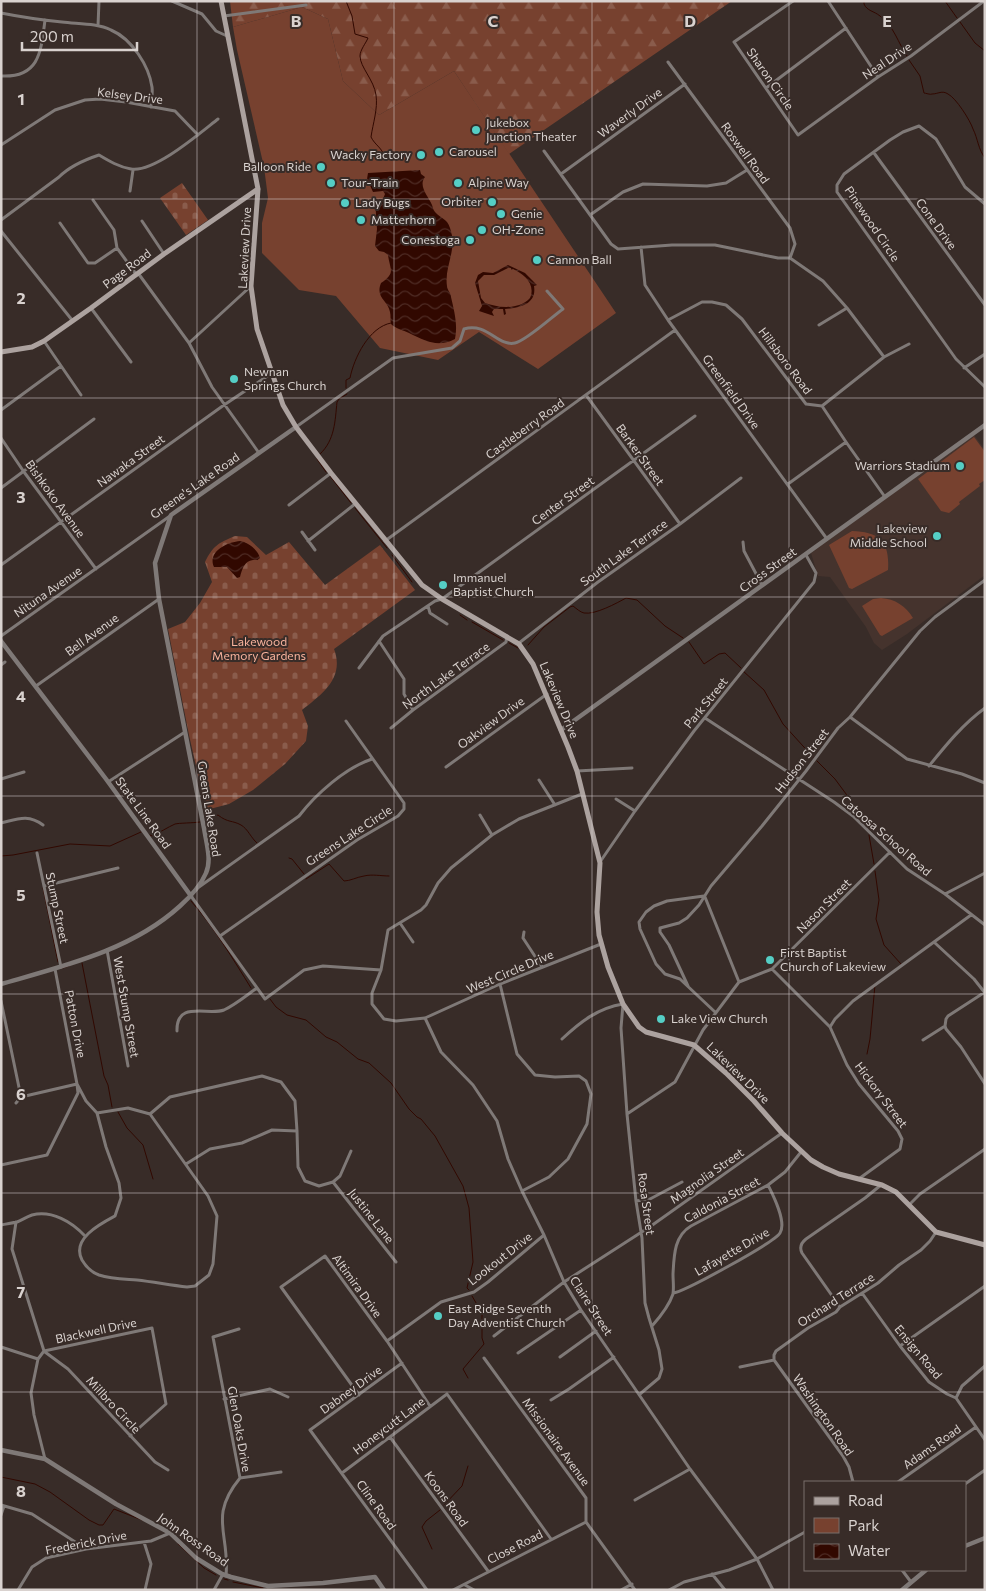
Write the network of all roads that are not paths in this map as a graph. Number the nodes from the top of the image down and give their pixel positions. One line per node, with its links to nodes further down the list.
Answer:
1 (99, 1): 11 (street)
2 (172, 1): 13 (street)
3 (221, 1): 9 (main road, Lakeview Drive)
4 (793, 1): 18 (street, Sharon Circle)
5 (828, 1): 12 (street)
6 (984, 1): 16 (street, Neal Drive)
7 (306, 5): 9 (street)
8 (1, 13): 10 (street)
9 (223, 16): 13 (main road, Lakeview Drive)
10 (46, 20): 11 (street); 15 (street)
11 (98, 26): 19 (street)
12 (846, 28): 16 (street); 18 (street)
13 (227, 36): 29 (main road, Lakeview Drive)
14 (668, 62): 17 (street, Roswell Road)
15 (1, 76)
16 (878, 77): 22 (street, Neal Drive)
17 (685, 84): 27 (street, Roswell Road); 28 (street, Waverly Drive)
18 (766, 88): 22 (street, Sharon Circle)
19 (150, 106): 21 (street, Kelsey Drive); 23 (street, Kelsey Drive)
20 (218, 119): 21 (street)
21 (198, 135): 26 (street)
22 (798, 135)
23 (1, 145)
24 (544, 151): 28 (street)
25 (874, 153): 32 (street, Pinewood Circle); 45 (street, Cone Drive); 60 (street, Pinewood Circle)
26 (134, 170): 30 (street); 34 (street)
27 (746, 170): 33 (street); 41 (street, Roswell Road)
28 (561, 174): 33 (street)
29 (258, 189): 40 (main road, Page Road); 43 (main road, Lakeview Drive)
30 (130, 191)
31 (94, 200): 39 (street)
32 (985, 204)
33 (590, 215): 38 (street)
34 (1, 220)
35 (142, 221): 40 (street)
36 (60, 223): 39 (street)
37 (1, 230): 48 (street)
38 (641, 247): 41 (street); 49 (street, Greenfield Drive)
39 (117, 248): 42 (street)
40 (164, 254): 42 (main road, Page Road)
41 (790, 258): 47 (street)
42 (137, 274): 46 (main road, Page Road); 53 (street)
43 (250, 286): 53 (street); 61 (main road, Lakeview Drive)
44 (547, 291): 71 (street)
45 (985, 305)
46 (91, 308): 48 (main road, Page Road); 58 (street)
47 (847, 308): 50 (street); 57 (street)
48 (72, 320): 52 (main road, Page Road)
49 (668, 320): 51 (street, Greenfield Drive); 66 (street, Hillsboro Road)
50 (819, 325)
51 (676, 330): 64 (street, Castleberry Road); 79 (street, Greenfield Drive)
52 (44, 341): 55 (main road, Page Road); 59 (street)
53 (189, 343): 65 (street)
54 (909, 344): 57 (street)
55 (1, 352)
56 (985, 354): 60 (street)
57 (884, 357): 66 (street)
58 (131, 362)
59 (61, 366): 63 (street); 67 (street)
60 (964, 368): 62 (street, Pinewood Circle)
61 (273, 373): 65 (street, Nawaka Street); 71 (main road, Lakeview Drive)
62 (985, 387)
63 (81, 395)
64 (586, 395): 75 (street, Barker Street); 90 (street, Castleberry Road)
65 (224, 405): 74 (street); 85 (street, Nawaka Street)
66 (822, 406): 73 (street, Hillsboro Road)
67 (1, 410)
68 (695, 416): 75 (street, Center Street)
69 (94, 419): 76 (street)
70 (985, 425): 81 (street, Cross Street)
71 (296, 427): 74 (street, Greene's Lake Road); 77 (main road, Lakeview Drive)
72 (1, 438): 76 (street, Bishkoko Avenue)
73 (846, 442): 79 (street); 81 (street, Hillsboro Road)
74 (259, 453): 84 (street, Greene's Lake Road)
75 (634, 460): 86 (street, Barker Street); 100 (street, Center Street)
76 (24, 472): 80 (street); 85 (street, Bishkoko Avenue)
77 (331, 473): 82 (main road, Lakeview Drive); 83 (street)
78 (741, 478): 86 (street, South Lake Terrace)
79 (788, 484): 88 (street, Greenfield Drive)
80 (1, 488)
81 (885, 496): 88 (street, Cross Street)
82 (355, 504): 89 (street); 90 (main road, Lakeview Drive)
83 (289, 505)
84 (171, 515): 94 (street, Greene's Lake Road); 99 (street, Greens Lake Road)
85 (61, 522): 95 (street, Nawaka Street); 96 (street, Bishkoko Avenue)
86 (680, 524): 107 (street, South Lake Terrace)
87 (302, 532): 89 (street)
88 (827, 539): 93 (street, Cross Street)
89 (308, 541): 92 (street)
90 (385, 541): 100 (main road, Lakeview Drive)
91 (743, 542): 98 (street)
92 (315, 550)
93 (806, 555): 98 (street, Cross Street); 114 (street, Park Street)
94 (106, 563): 96 (street, Nituna Avenue)
95 (1, 565)
96 (96, 569): 103 (street, Nituna Avenue)
97 (985, 580): 113 (street, Hudson Street)
98 (763, 586): 117 (street, Cross Street)
99 (159, 598): 109 (street, Bell Avenue); 118 (street, Greens Lake Road)
100 (442, 599): 101 (street, Center Street); 104 (main road, Lakeview Drive)
101 (428, 606): 102 (street); 106 (street, Center Street)
102 (447, 624)
103 (1, 636)
104 (507, 636): 107 (main road, Lakeview Drive); 112 (street, North Lake Terrace)
105 (1, 641): 109 (street, State Line Road)
106 (379, 641): 108 (street, Center Street); 112 (street)
107 (519, 644): 110 (main road, Lakeview Drive)
108 (359, 668)
109 (36, 686): 128 (street, State Line Road)
110 (547, 694): 117 (main road, Lakeview Drive); 120 (street, Oakview Drive)
111 (985, 708): 121 (street)
112 (413, 710): 116 (street, North Lake Terrace)
113 (850, 717): 121 (street); 126 (street, Hudson Street)
114 (705, 718): 126 (street, Catoosa School Road); 133 (street, Park Street)
115 (346, 722): 119 (street)
116 (391, 728)
117 (561, 730): 123 (main road, Lakeview Drive)
118 (186, 732): 128 (street); 144 (street, Greens Lake Road)
119 (372, 759): 144 (street); 152 (street, Greens Lake Circle)
120 (446, 766)
121 (929, 766): 129 (street)
122 (632, 768): 123 (street)
123 (577, 771): 130 (main road, Lakeview Drive)
124 (24, 772): 125 (street)
125 (1, 779)
126 (799, 779): 139 (street, Catoosa School Road); 147 (street, Hudson Street)
127 (539, 780): 132 (street)
128 (108, 782): 146 (street, State Line Road)
129 (985, 783)
130 (582, 794): 132 (street); 140 (main road, Lakeview Drive)
131 (616, 799): 133 (street)
132 (555, 805): 137 (street)
133 (636, 810): 140 (street, Park Street)
134 (480, 815): 137 (street)
135 (1, 823): 136 (street)
136 (43, 825)
137 (492, 835): 149 (street)
138 (37, 852): 143 (street, Stump Street)
139 (890, 852): 145 (street, Catoosa School Road); 160 (street, Nason Street)
140 (600, 863): 155 (main road, Lakeview Drive)
141 (118, 868): 143 (street)
142 (985, 873): 145 (street)
143 (44, 886): 157 (street, Stump Street)
144 (195, 891): 146 (street, Greens Lake Road)
145 (945, 894): 148 (street, Catoosa School Road)
146 (191, 896): 152 (street, State Line Road); 156 (street, Greens Lake Road)
147 (705, 896): 162 (street); 165 (street, Hudson Street); 165 (street)
148 (971, 915): 150 (street, Catoosa School Road); 154 (street)
149 (400, 923): 153 (street); 161 (street, West Circle Drive)
150 (985, 925)
151 (524, 932): 158 (street)
152 (220, 936): 166 (street, State Line Road)
153 (413, 942)
154 (935, 942): 167 (street); 173 (street)
155 (602, 944): 158 (street, West Circle Drive); 169 (main road, Lakeview Drive)
156 (107, 950): 157 (street, Greens Lake Road); 178 (street, West Stump Street)
157 (61, 967): 159 (street, Greens Lake Road)
158 (542, 967): 164 (street, West Circle Drive)
159 (54, 969): 163 (street, Greens Lake Road); 179 (street, Patton Drive)
160 (772, 969): 162 (street, Nason Street); 173 (street, Hickory Street)
161 (381, 970): 166 (street, State Line Road); 171 (street, West Circle Drive)
162 (739, 982): 170 (street)
163 (1, 984)
164 (500, 984): 171 (street, West Circle Drive); 198 (street)
165 (688, 986): 170 (street)
166 (257, 988): 174 (street)
167 (985, 992): 172 (street)
168 (1, 1001): 181 (street)
169 (623, 1004): 175 (street); 177 (main road, Lakeview Drive); 185 (street, Rosa Street)
170 (716, 1012): 177 (street)
171 (425, 1018): 198 (street, Claire Street)
172 (945, 1026): 176 (street); 180 (street)
173 (830, 1027): 193 (street, Hickory Street)
174 (177, 1031)
175 (562, 1039)
176 (923, 1040)
177 (694, 1045): 185 (street); 187 (main road, Lakeview Drive)
178 (128, 1066)
179 (77, 1084): 181 (street); 183 (street); 192 (street)
180 (985, 1084)
181 (21, 1097): 182 (street)
182 (16, 1103)
183 (97, 1112): 184 (street); 205 (street)
184 (150, 1114): 186 (street); 191 (street)
185 (627, 1114): 199 (street, Rosa Street)
186 (298, 1131): 191 (street); 194 (street)
187 (782, 1133): 190 (main road, Lakeview Drive); 204 (street, Magnolia Street)
188 (985, 1150): 200 (street)
189 (351, 1151): 194 (street)
190 (801, 1152): 193 (main road, Lakeview Drive); 197 (street, Caldonia Street)
191 (186, 1164): 205 (street)
192 (1, 1165)
193 (860, 1178): 196 (main road, Lakeview Drive)
194 (333, 1182): 208 (street, Justine Lane)
195 (682, 1182): 199 (street)
196 (882, 1184): 200 (main road, Lakeview Drive); 213 (street)
197 (768, 1186): 211 (street, Caldonia Street); 211 (street, Lafayette Drive)
198 (522, 1191): 206 (street, Claire Street)
199 (636, 1201): 204 (street, Rosa Street)
200 (909, 1205): 203 (main road, Lakeview Drive)
201 (16, 1222): 202 (street); 205 (street); 222 (street)
202 (1, 1224)
203 (936, 1232): 207 (main road); 212 (street, Orchard Terrace)
204 (641, 1233): 209 (street, Magnolia Street); 215 (street, Rosa Street)
205 (85, 1236)
206 (544, 1236): 209 (street, Claire Street); 219 (street, Lookout Drive)
207 (985, 1245)
208 (396, 1262)
209 (564, 1282): 214 (street, Claire Street); 218 (street, Magnolia Street)
210 (985, 1286): 220 (street)
211 (673, 1293): 215 (street, Caldonia Street)
212 (862, 1293): 213 (street, Orchard Terrace); 220 (street, Ensign Road)
213 (840, 1307): 228 (street, Orchard Terrace)
214 (581, 1310): 217 (street, Claire Street); 223 (street)
215 (651, 1326): 232 (street, Rosa Street)
216 (238, 1329): 235 (street, Glen Oaks Drive)
217 (596, 1331): 224 (street); 225 (street, Claire Street)
218 (494, 1336)
219 (387, 1341): 229 (street, Altimira Drive); 233 (street, Altimira Drive)
220 (900, 1346): 236 (street, Ensign Road)
221 (1, 1347): 227 (street)
222 (44, 1351): 227 (street); 241 (street, Millbro Circle); 241 (street, Blackwell Drive)
223 (518, 1353)
224 (560, 1357)
225 (614, 1357): 232 (street, Claire Street); 237 (street)
226 (484, 1358): 258 (street, Missionaire Avenue)
227 (38, 1360): 245 (street)
228 (774, 1360): 231 (street); 252 (street, Washington Road)
229 (402, 1363): 233 (street, Dabney Drive); 238 (street, Altimira Drive)
230 (985, 1366): 236 (street)
231 (740, 1367)
232 (640, 1394): 246 (street, Claire Street)
233 (359, 1395): 240 (street, Dabney Drive)
234 (288, 1397): 235 (street)
235 (224, 1398): 251 (street, Glen Oaks Drive)
236 (956, 1398): 239 (street, Ensign Road)
237 (551, 1400)
238 (430, 1406): 242 (street, Honeycutt Lane); 262 (street, Honeycutt Lane)
239 (976, 1427): 243 (street, Ensign Road); 253 (street, Adams Road)
240 (310, 1430): 250 (street, Cline Road)
241 (130, 1436): 247 (street, Millbro Circle)
242 (390, 1437): 250 (street, Honeycutt Lane); 267 (street, Koons Road)
243 (985, 1440)
244 (1, 1450): 245 (street, John Ross Road)
245 (45, 1459): 259 (street, John Ross Road)
246 (690, 1469): 255 (street); 266 (street, Claire Street)
247 (168, 1470)
248 (985, 1470): 254 (street)
249 (281, 1472): 251 (street)
250 (342, 1473): 282 (street, Cline Road)
251 (240, 1478): 271 (street, Glen Oaks Drive)
252 (853, 1481)
253 (899, 1481)
254 (966, 1483)
255 (635, 1500)
256 (3, 1505): 257 (street); 265 (street)
257 (1, 1515)
258 (586, 1522): 262 (street, Close Road); 275 (street)
259 (170, 1533): 263 (street, Frederick Drive); 271 (street, John Ross Road)
260 (804, 1533): 266 (street)
261 (985, 1538): 264 (street)
262 (551, 1539): 267 (street, Close Road)
263 (144, 1542): 265 (street, Frederick Drive); 278 (street)
264 (966, 1546)
265 (86, 1549): 277 (street, Frederick Drive)
266 (757, 1559): 270 (street); 289 (street, Claire Street)
267 (488, 1571): 274 (street, Close Road)
268 (903, 1571): 272 (street)
269 (925, 1571): 272 (street)
270 (712, 1574): 287 (street); 288 (street)
271 (225, 1575): 276 (street, John Ross Road); 279 (street)
272 (911, 1582): 290 (street)
273 (323, 1583): 276 (street, John Ross Road); 280 (street); 281 (street, John Ross Road)
274 (465, 1584): 283 (street, Close Road); 284 (street)
275 (632, 1584): 285 (street); 286 (street)
276 (268, 1588)
277 (18, 1590)
278 (145, 1590)
279 (214, 1590)
280 (324, 1590)
281 (384, 1590)
282 (427, 1590)
283 (453, 1590)
284 (474, 1590)
285 (621, 1590)
286 (635, 1590)
287 (669, 1590)
288 (725, 1590)
289 (773, 1590)
290 (902, 1590)

